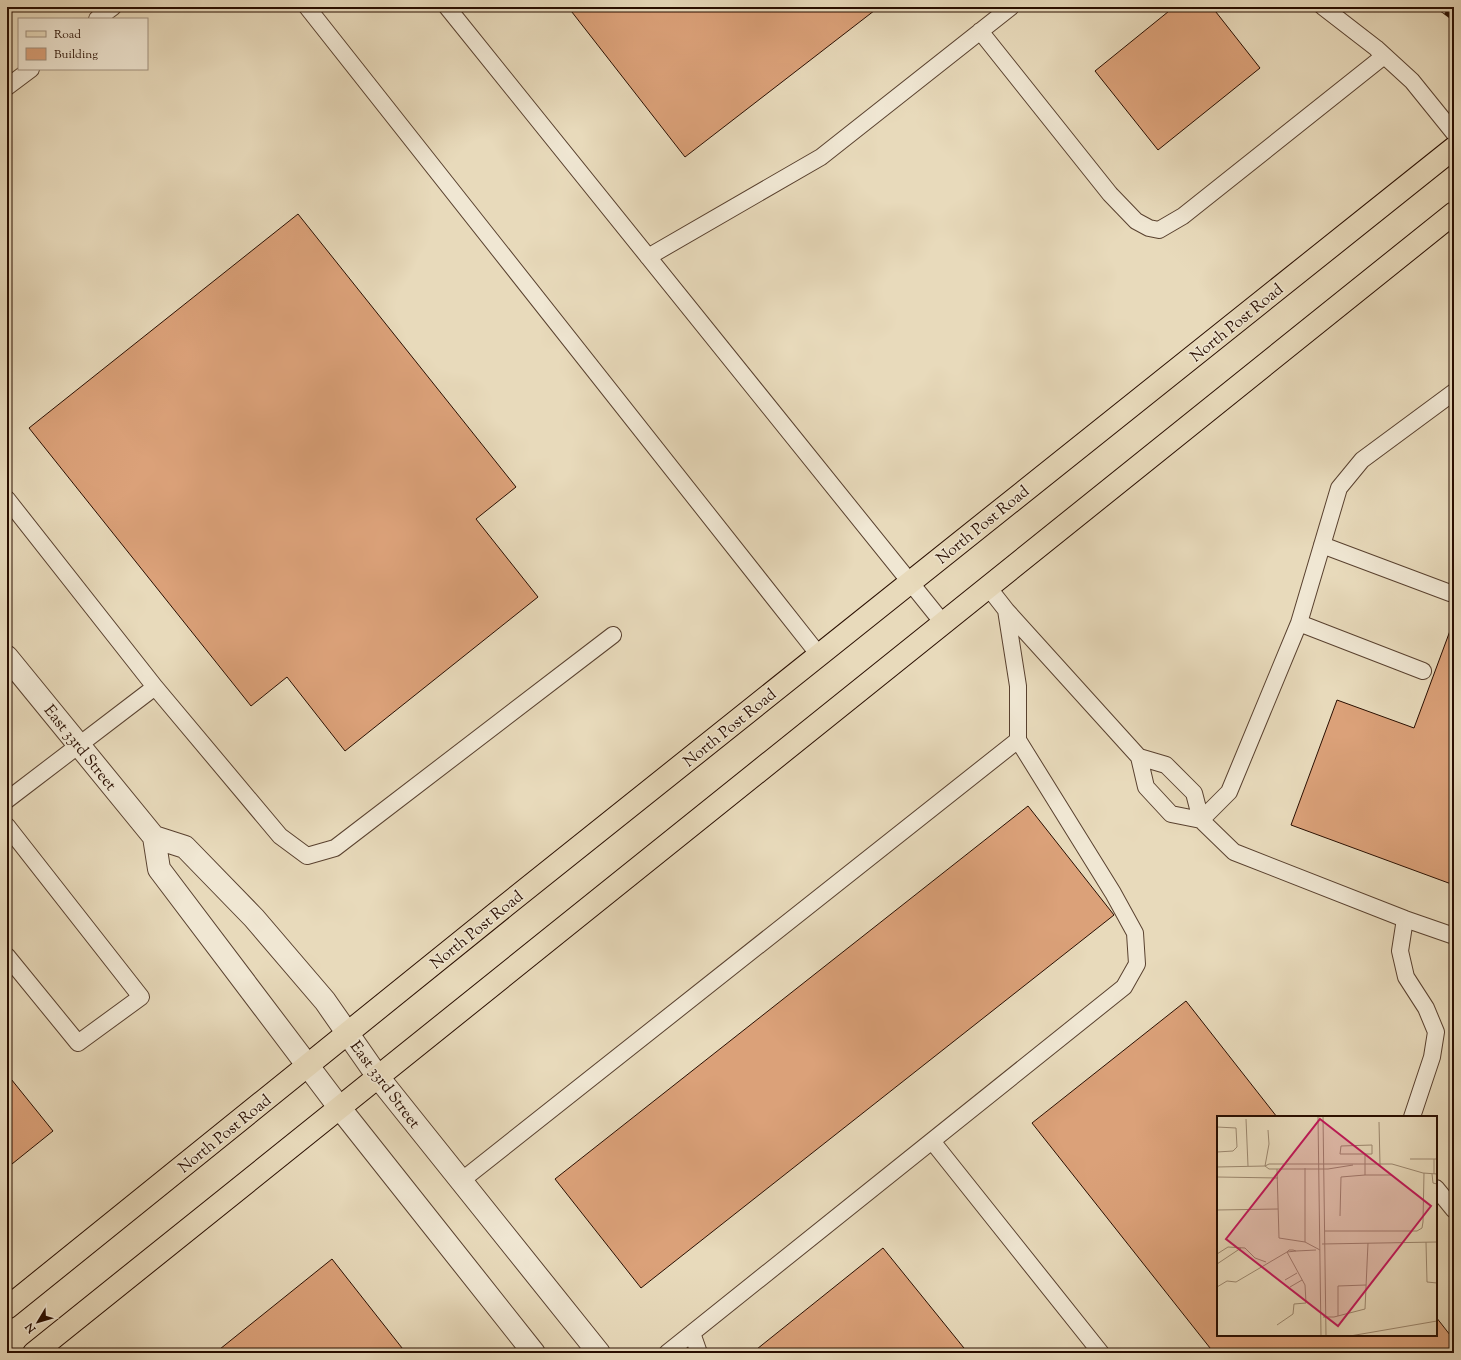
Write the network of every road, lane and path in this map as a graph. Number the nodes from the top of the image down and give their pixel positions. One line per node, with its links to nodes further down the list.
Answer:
1 (113, 7): 6 (lane)
2 (308, 7): 25 (lane)
3 (447, 7): 14 (lane)
4 (1011, 7): 7 (lane)
5 (1323, 7): 8 (lane)
6 (98, 18)
7 (980, 31): 8 (lane); 14 (lane)
8 (1384, 56): 11 (lane)
9 (30, 70): 10 (lane)
10 (7, 87)
11 (1454, 133)
12 (1454, 148): 18 (main road, North Post Road)
13 (1454, 213): 19 (main road)
14 (648, 257): 18 (lane)
15 (1454, 392): 17 (lane)
16 (7, 500): 28 (lane)
17 (1322, 545): 20 (lane); 23 (lane)
18 (910, 582): 22 (lane); 25 (main road, North Post Road)
19 (988, 587): 21 (lane); 22 (main road)
20 (1450, 593)
21 (1006, 610): 29 (lane); 31 (lane)
22 (943, 623): 41 (main road)
23 (1299, 623): 27 (lane); 33 (lane)
24 (613, 635): 28 (lane)
25 (819, 655): 39 (main road, North Post Road)
26 (7, 657): 30 (street, East 33rd Street)
27 (1423, 671)
28 (155, 687): 30 (lane)
29 (1018, 740): 44 (lane); 45 (lane)
30 (79, 745): 32 (lane); 35 (street, East 33rd Street)
31 (1139, 757): 33 (lane); 33 (lane)
32 (7, 800)
33 (1201, 820): 36 (lane)
34 (7, 826): 38 (lane)
35 (154, 837): 39 (street, East 33rd Street); 40 (street)
36 (1405, 919): 37 (lane); 43 (lane)
37 (1454, 936)
38 (7, 956)
39 (348, 1033): 40 (main road, North Post Road); 41 (street, East 33rd Street)
40 (308, 1065): 42 (street); 48 (main road, North Post Road)
41 (378, 1077): 42 (main road); 45 (street, East 33rd Street)
42 (339, 1107): 50 (main road); 51 (street)
43 (1412, 1116)
44 (932, 1141): 49 (lane); 55 (lane)
45 (461, 1181): 52 (street, East 33rd Street)
46 (1444, 1193): 47 (lane)
47 (1454, 1210)
48 (7, 1308)
49 (692, 1333): 53 (lane); 54 (lane)
50 (34, 1353)
51 (534, 1353)
52 (599, 1353)
53 (667, 1353)
54 (700, 1353)
55 (1101, 1353)

